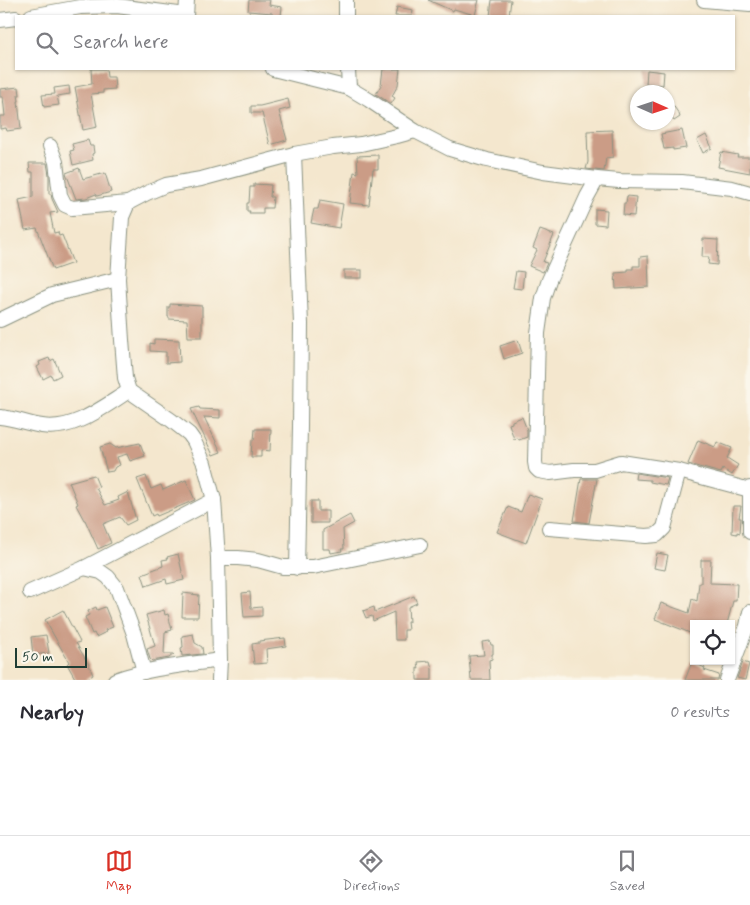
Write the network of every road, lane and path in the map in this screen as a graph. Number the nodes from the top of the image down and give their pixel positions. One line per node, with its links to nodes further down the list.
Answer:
1 (187, 0): 6 (street)
2 (346, 0): 7 (street)
3 (704, 0): 4 (street)
4 (750, 4)
5 (36, 15): 6 (street)
6 (186, 15)
7 (346, 15)
8 (15, 18): 9 (street)
9 (0, 20)
10 (277, 70): 12 (street)
11 (348, 70): 12 (street)
12 (349, 88): 13 (street)
13 (415, 131): 15 (street); 16 (street)
14 (50, 146): 18 (street)
15 (294, 154): 18 (street); 31 (street)
16 (597, 179): 17 (street); 23 (street)
17 (750, 193)
18 (128, 202): 19 (street)
19 (118, 278): 20 (street); 21 (street)
20 (0, 320)
21 (129, 391): 22 (street); 25 (street)
22 (0, 417)
23 (679, 471): 24 (street); 26 (street)
24 (750, 489): 27 (street)
25 (214, 500): 29 (street); 30 (street)
26 (550, 528)
27 (750, 532)
28 (420, 545): 31 (street)
29 (218, 558): 31 (street); 34 (street)
30 (84, 568): 32 (street); 35 (street)
31 (297, 568)
32 (30, 592)
33 (750, 612): 36 (street)
34 (220, 660): 35 (street); 38 (street)
35 (144, 672): 37 (street)
36 (731, 679)
37 (114, 680)
38 (219, 680)

